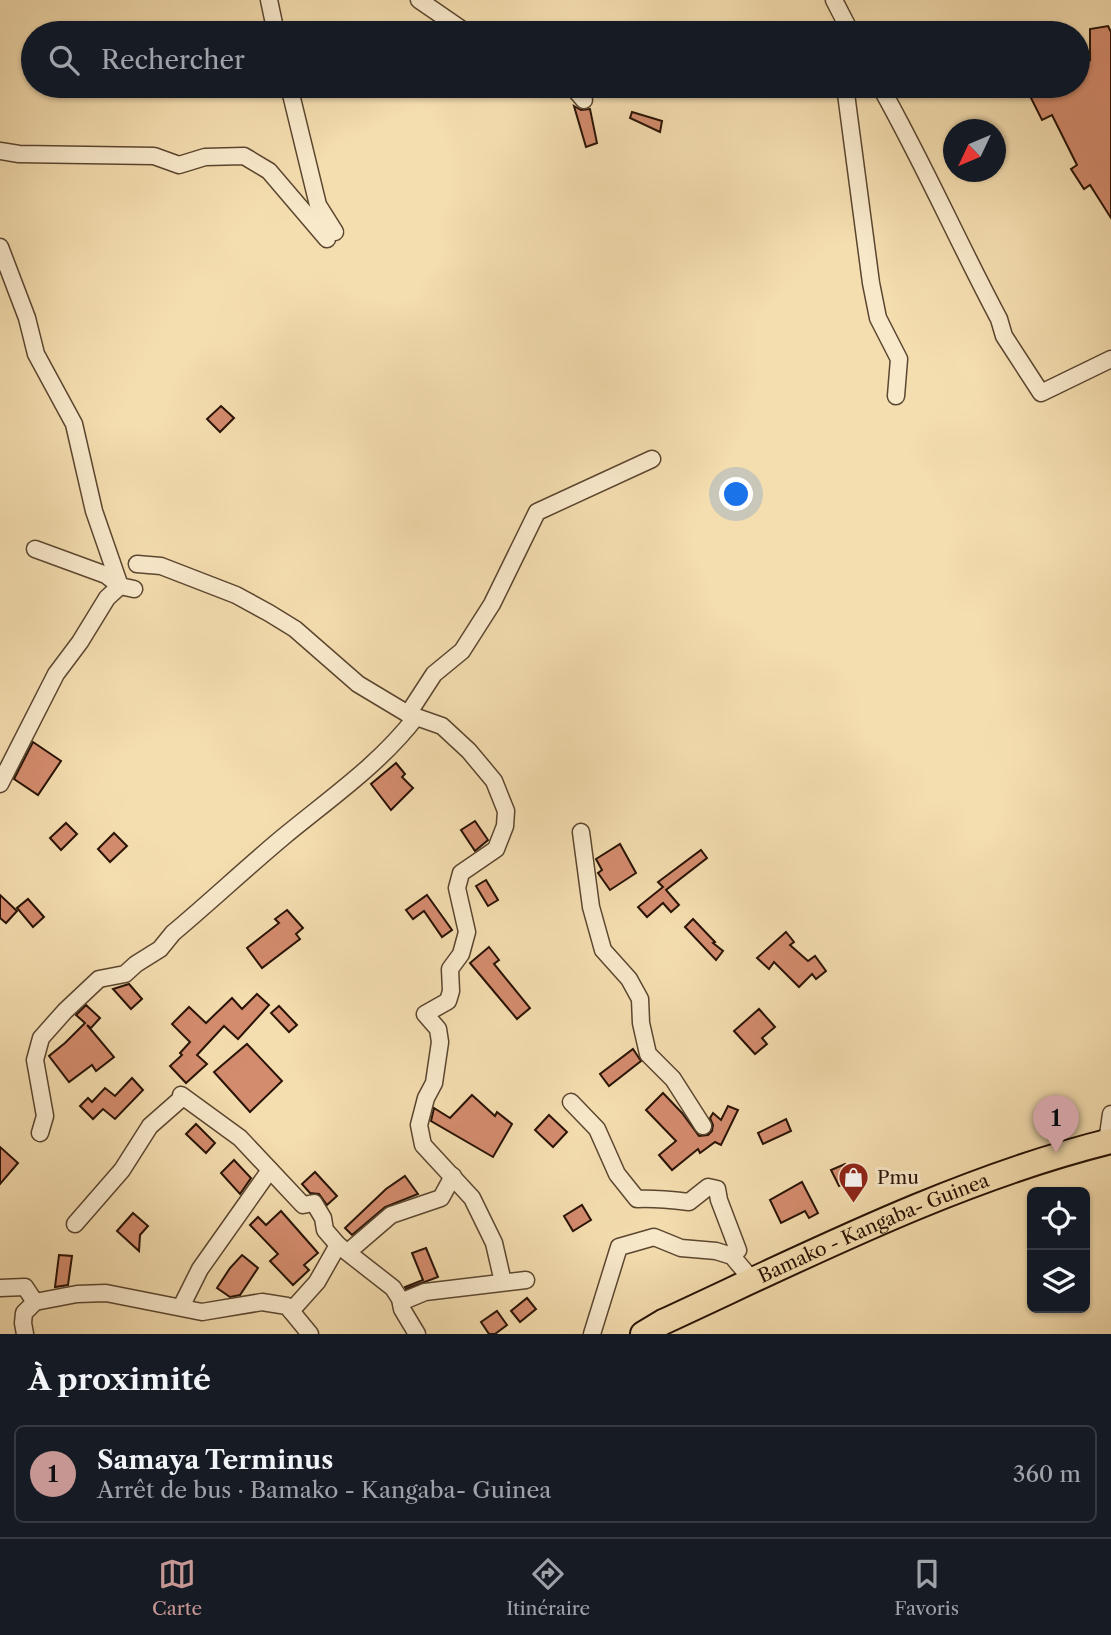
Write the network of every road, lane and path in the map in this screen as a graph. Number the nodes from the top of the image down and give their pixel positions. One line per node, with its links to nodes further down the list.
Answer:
1 (268, 0): 4 (street)
2 (419, 0): 5 (street)
3 (834, 0): 6 (street)
4 (273, 21)
5 (450, 21)
6 (845, 21)
7 (292, 98): 10 (street)
8 (847, 98): 13 (street)
9 (887, 98): 12 (street)
10 (0, 151)
11 (0, 247): 17 (street)
12 (1111, 359)
13 (896, 396)
14 (652, 459): 18 (street)
15 (34, 549): 17 (street)
16 (137, 564): 18 (street)
17 (127, 587): 19 (street)
18 (412, 715): 24 (street); 27 (street)
19 (0, 784)
20 (581, 832): 23 (street)
21 (570, 1102): 30 (street)
22 (1111, 1114): 25 (street)
23 (704, 1126)
24 (40, 1133)
25 (1109, 1142): 32 (main road, Bamako - Kangaba- Guinea)
26 (270, 1170): 28 (street); 29 (street); 37 (street)
27 (453, 1176): 29 (street); 33 (street)
28 (75, 1224)
29 (343, 1248): 36 (street); 38 (street)
30 (732, 1256): 32 (street); 42 (street)
31 (526, 1280): 33 (street)
32 (753, 1281): 43 (main road, Bamako - Kangaba- Guinea)
33 (503, 1282): 36 (street)
34 (0, 1288): 35 (street)
35 (35, 1302): 37 (street); 39 (street)
36 (401, 1302): 41 (street)
37 (181, 1307): 38 (street)
38 (291, 1311): 40 (street)
39 (25, 1334)
40 (310, 1334)
41 (417, 1334)
42 (592, 1334)
43 (643, 1334)

